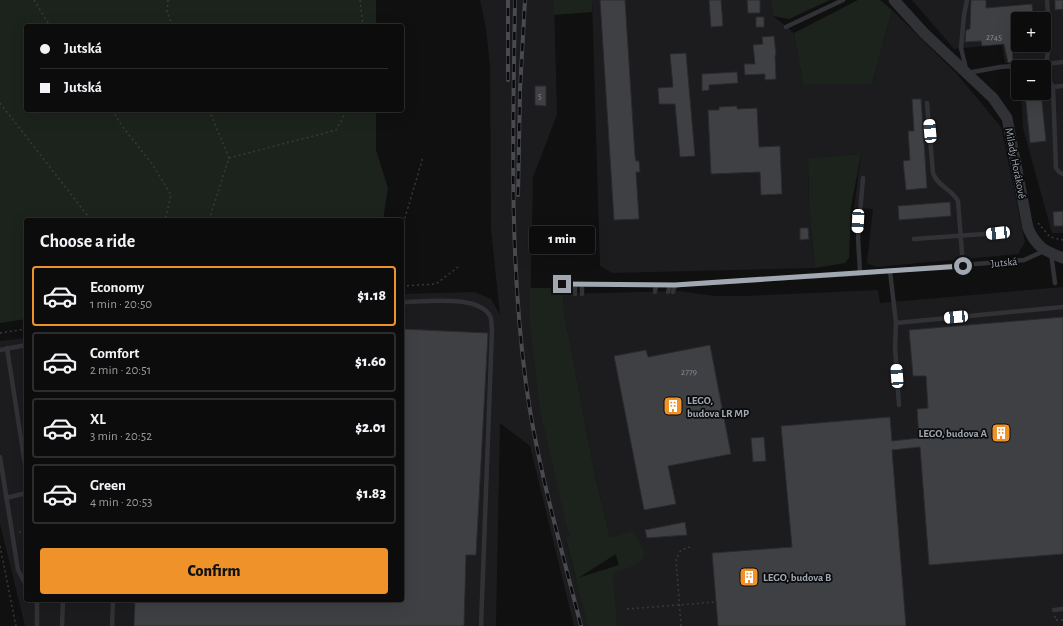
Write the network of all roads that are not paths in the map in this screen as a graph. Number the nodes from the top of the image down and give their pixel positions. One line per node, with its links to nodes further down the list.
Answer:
1 (843, 0): 5 (lane)
2 (894, 0): 10 (street, Milady Horákové)
3 (967, 0): 10 (lane)
4 (1047, 0): 6 (lane)
5 (786, 26)
6 (1047, 60)
7 (1063, 62): 8 (lane)
8 (1051, 63)
9 (1011, 66): 10 (lane)
10 (967, 73): 19 (street, Milady Horákové)
11 (1063, 86): 12 (lane)
12 (1052, 87): 14 (lane)
13 (927, 103): 17 (lane)
14 (1063, 174)
15 (863, 178): 23 (lane)
16 (998, 233): 17 (lane)
17 (961, 237): 18 (lane); 21 (lane)
18 (914, 239)
19 (1048, 252): 20 (street); 21 (lane, Jutská); 24 (lane)
20 (1063, 258)
21 (963, 266): 22 (lane, Jutská)
22 (890, 271): 23 (lane, Jutská); 36 (lane)
23 (860, 273): 29 (lane, Jutská)
24 (1055, 283)
25 (562, 284): 26 (lane, Jutská)
26 (575, 285): 27 (lane, Jutská); 32 (lane)
27 (582, 285): 28 (lane, Jutská); 33 (lane)
28 (656, 285): 29 (lane, Jutská); 30 (lane)
29 (672, 285): 31 (lane)
30 (655, 292)
31 (670, 292)
32 (575, 294)
33 (582, 294)
34 (404, 302): 54 (lane)
35 (1063, 308): 36 (lane)
36 (896, 323): 40 (lane)
37 (24, 345): 38 (lane)
38 (6, 348): 39 (lane); 42 (lane)
39 (0, 350)
40 (899, 405)
41 (0, 457): 44 (lane)
42 (24, 459)
43 (24, 494): 44 (lane)
44 (6, 498): 45 (lane)
45 (24, 581)
46 (36, 602): 51 (lane)
47 (63, 602): 52 (lane)
48 (113, 602): 53 (lane)
49 (1063, 609): 50 (lane)
50 (1054, 610)
51 (37, 626)
52 (62, 626)
53 (112, 626)
54 (481, 626)

